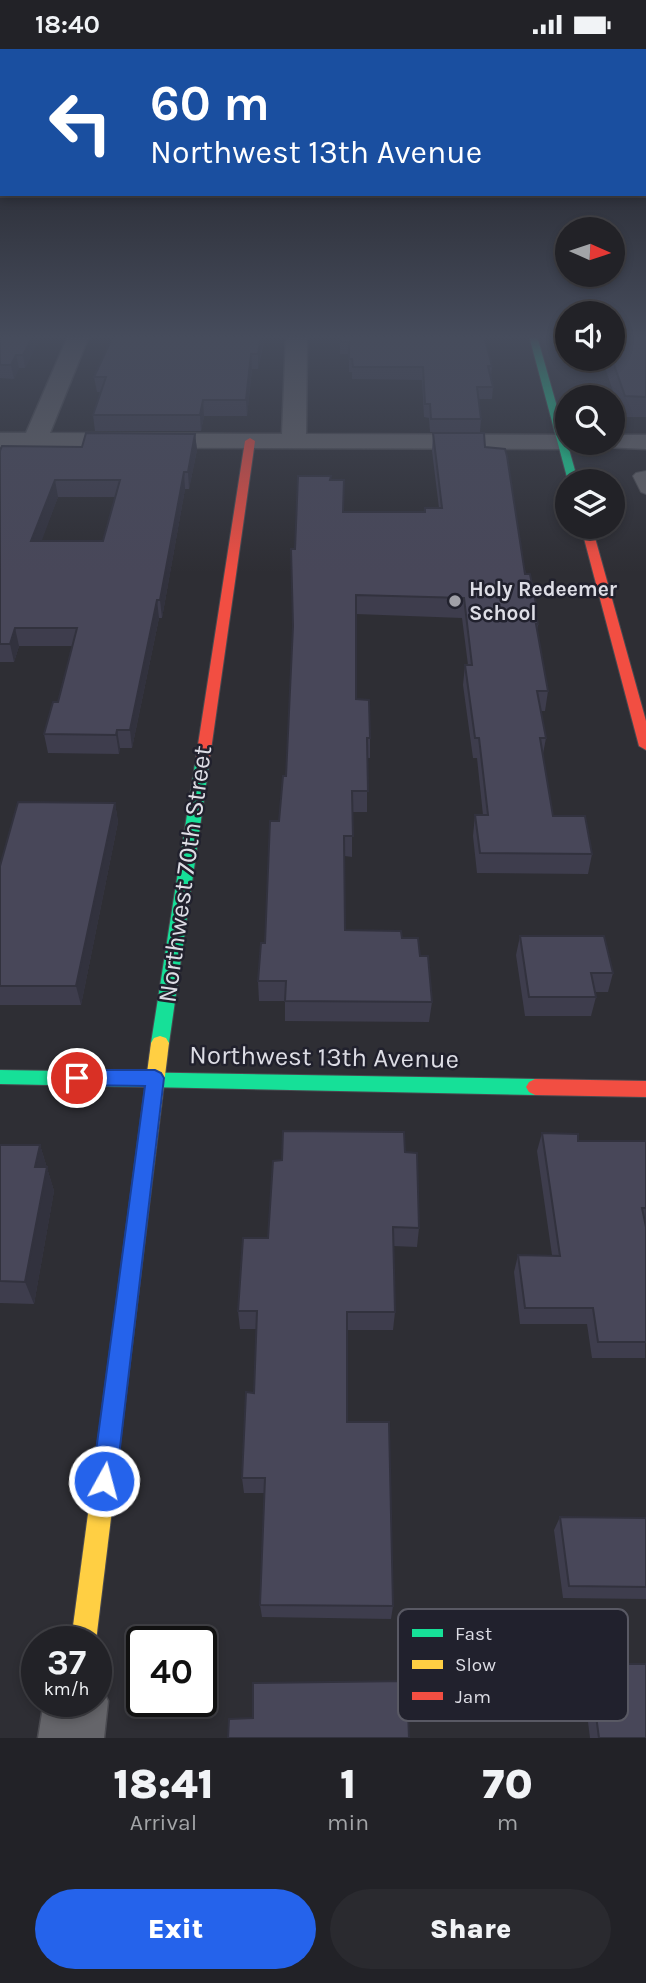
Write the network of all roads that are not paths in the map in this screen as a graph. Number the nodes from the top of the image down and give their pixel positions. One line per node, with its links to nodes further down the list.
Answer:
1 (46, 415): 4 (street)
2 (295, 415): 6 (street)
3 (0, 440): 4 (street)
4 (35, 440): 5 (street)
5 (250, 441): 6 (street); 15 (street, Northwest 70th Street)
6 (294, 441): 7 (street)
7 (555, 442)
8 (625, 442): 9 (street)
9 (646, 442)
10 (646, 476): 11 (lane)
11 (646, 489)
12 (589, 539): 13 (street)
13 (646, 746)
14 (0, 1077): 15 (street, Northwest 13th Avenue)
15 (155, 1078): 16 (street, Northwest 13th Avenue); 17 (street, Northwest 70th Street)
16 (646, 1089)
17 (85, 1626)
18 (74, 1717): 19 (street)
19 (71, 1738)

